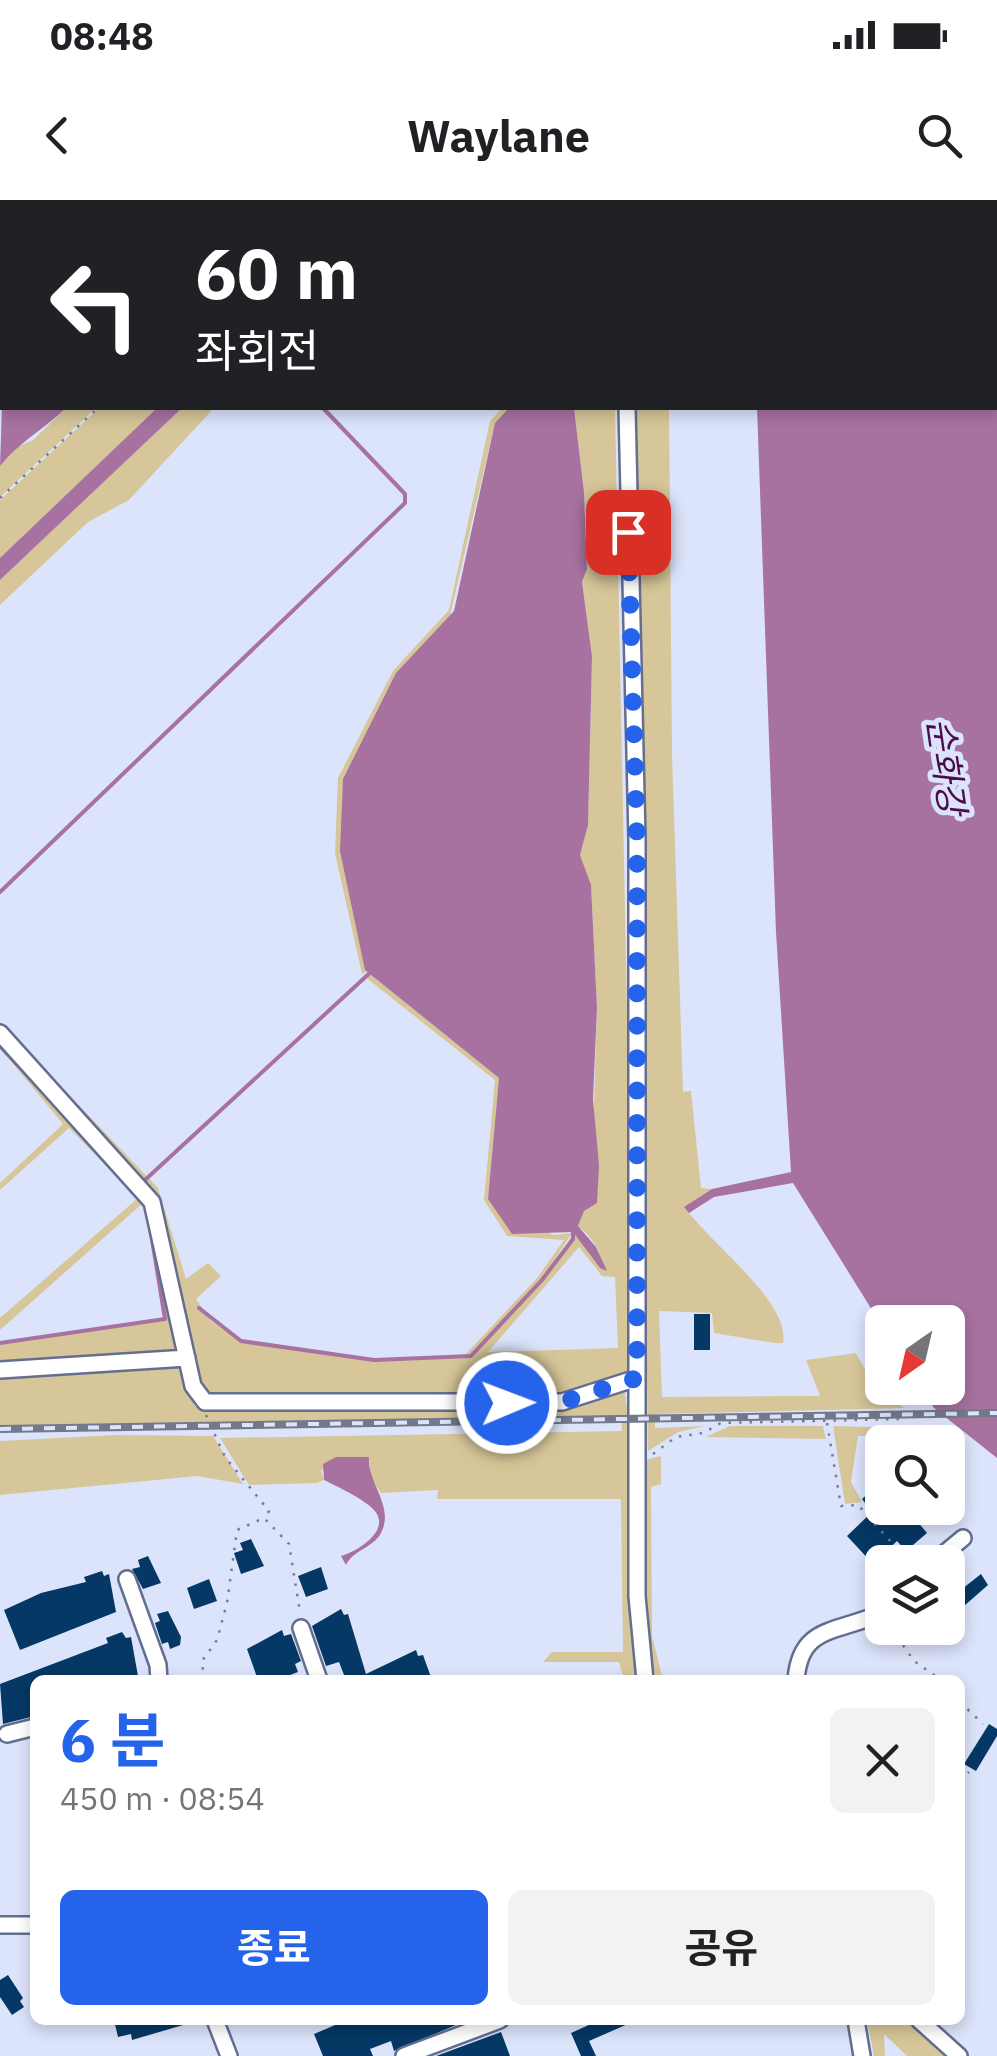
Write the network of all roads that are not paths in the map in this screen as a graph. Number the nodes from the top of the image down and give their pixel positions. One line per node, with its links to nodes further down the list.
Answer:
1 (627, 410): 5 (street)
2 (0, 1034): 3 (street)
3 (187, 1358): 4 (street); 5 (street)
4 (0, 1370)
5 (637, 1378): 13 (street)
6 (963, 1538): 7 (street)
7 (955, 1545)
8 (127, 1578): 11 (street)
9 (865, 1620): 14 (street)
10 (301, 1628): 12 (street)
11 (159, 1675)
12 (317, 1675)
13 (644, 1675)
14 (796, 1675)
15 (30, 1728): 16 (street)
16 (7, 1734)
17 (0, 1925): 18 (street)
18 (30, 1925)
19 (217, 2025): 23 (street)
20 (487, 2025): 24 (street)
21 (857, 2025): 25 (street)
22 (925, 2025): 26 (street)
23 (229, 2056)
24 (404, 2056)
25 (862, 2056)
26 (959, 2056)

